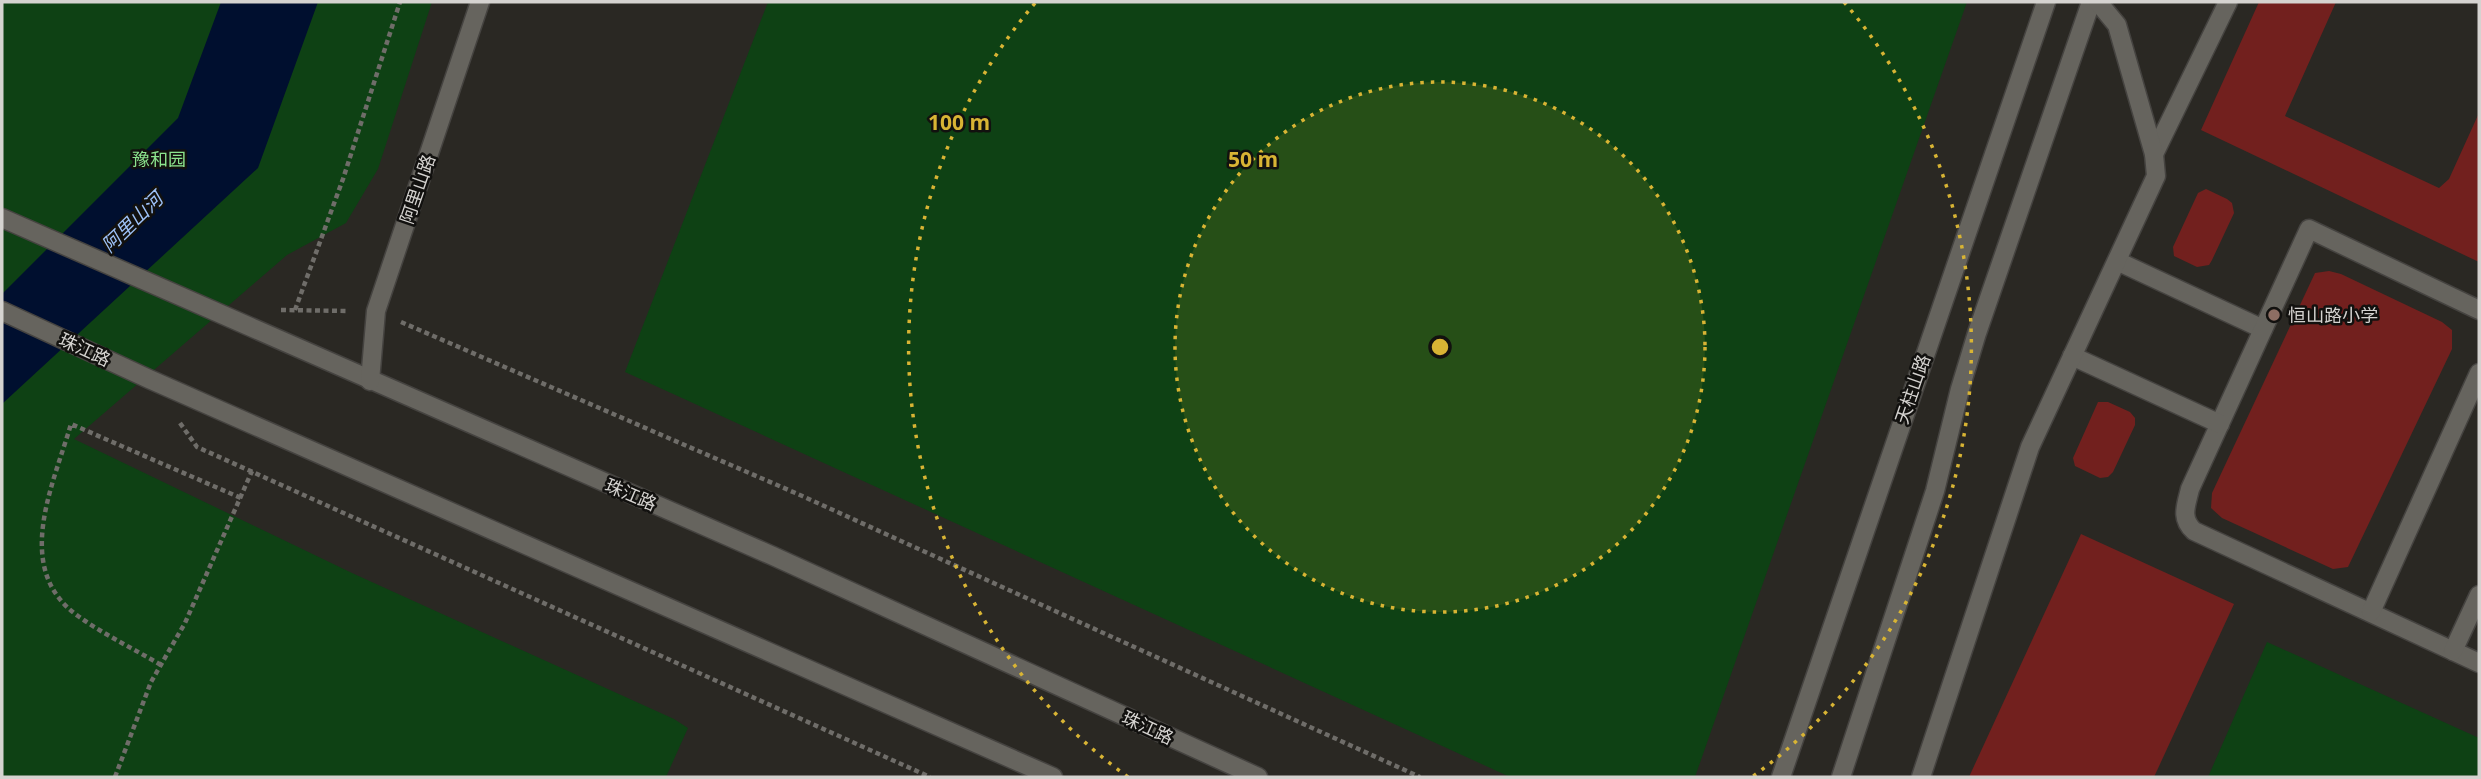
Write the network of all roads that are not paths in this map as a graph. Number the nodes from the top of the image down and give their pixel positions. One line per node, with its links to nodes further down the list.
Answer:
1 (480, 2): 14 (street, 阿里山路)
2 (2046, 2): 22 (street, 天柱山路)
3 (2091, 2): 23 (street)
4 (2098, 2): 6 (street)
5 (2228, 2): 6 (street)
6 (2154, 154): 8 (street)
7 (3, 218): 14 (street, 珠江路)
8 (2117, 261): 11 (street); 12 (street)
9 (2479, 310): 11 (street)
10 (2, 311): 20 (street, 珠江路)
11 (2263, 329): 15 (street)
12 (2072, 356): 15 (street); 24 (street)
13 (2479, 373): 17 (street)
14 (370, 380): 21 (street, 珠江路)
15 (2220, 424): 17 (street)
16 (2479, 595): 18 (street)
17 (2371, 612): 18 (street)
18 (2453, 651): 19 (street)
19 (2479, 663)
20 (1053, 777)
21 (1258, 777)
22 (1781, 777)
23 (1841, 777)
24 (1921, 777)

